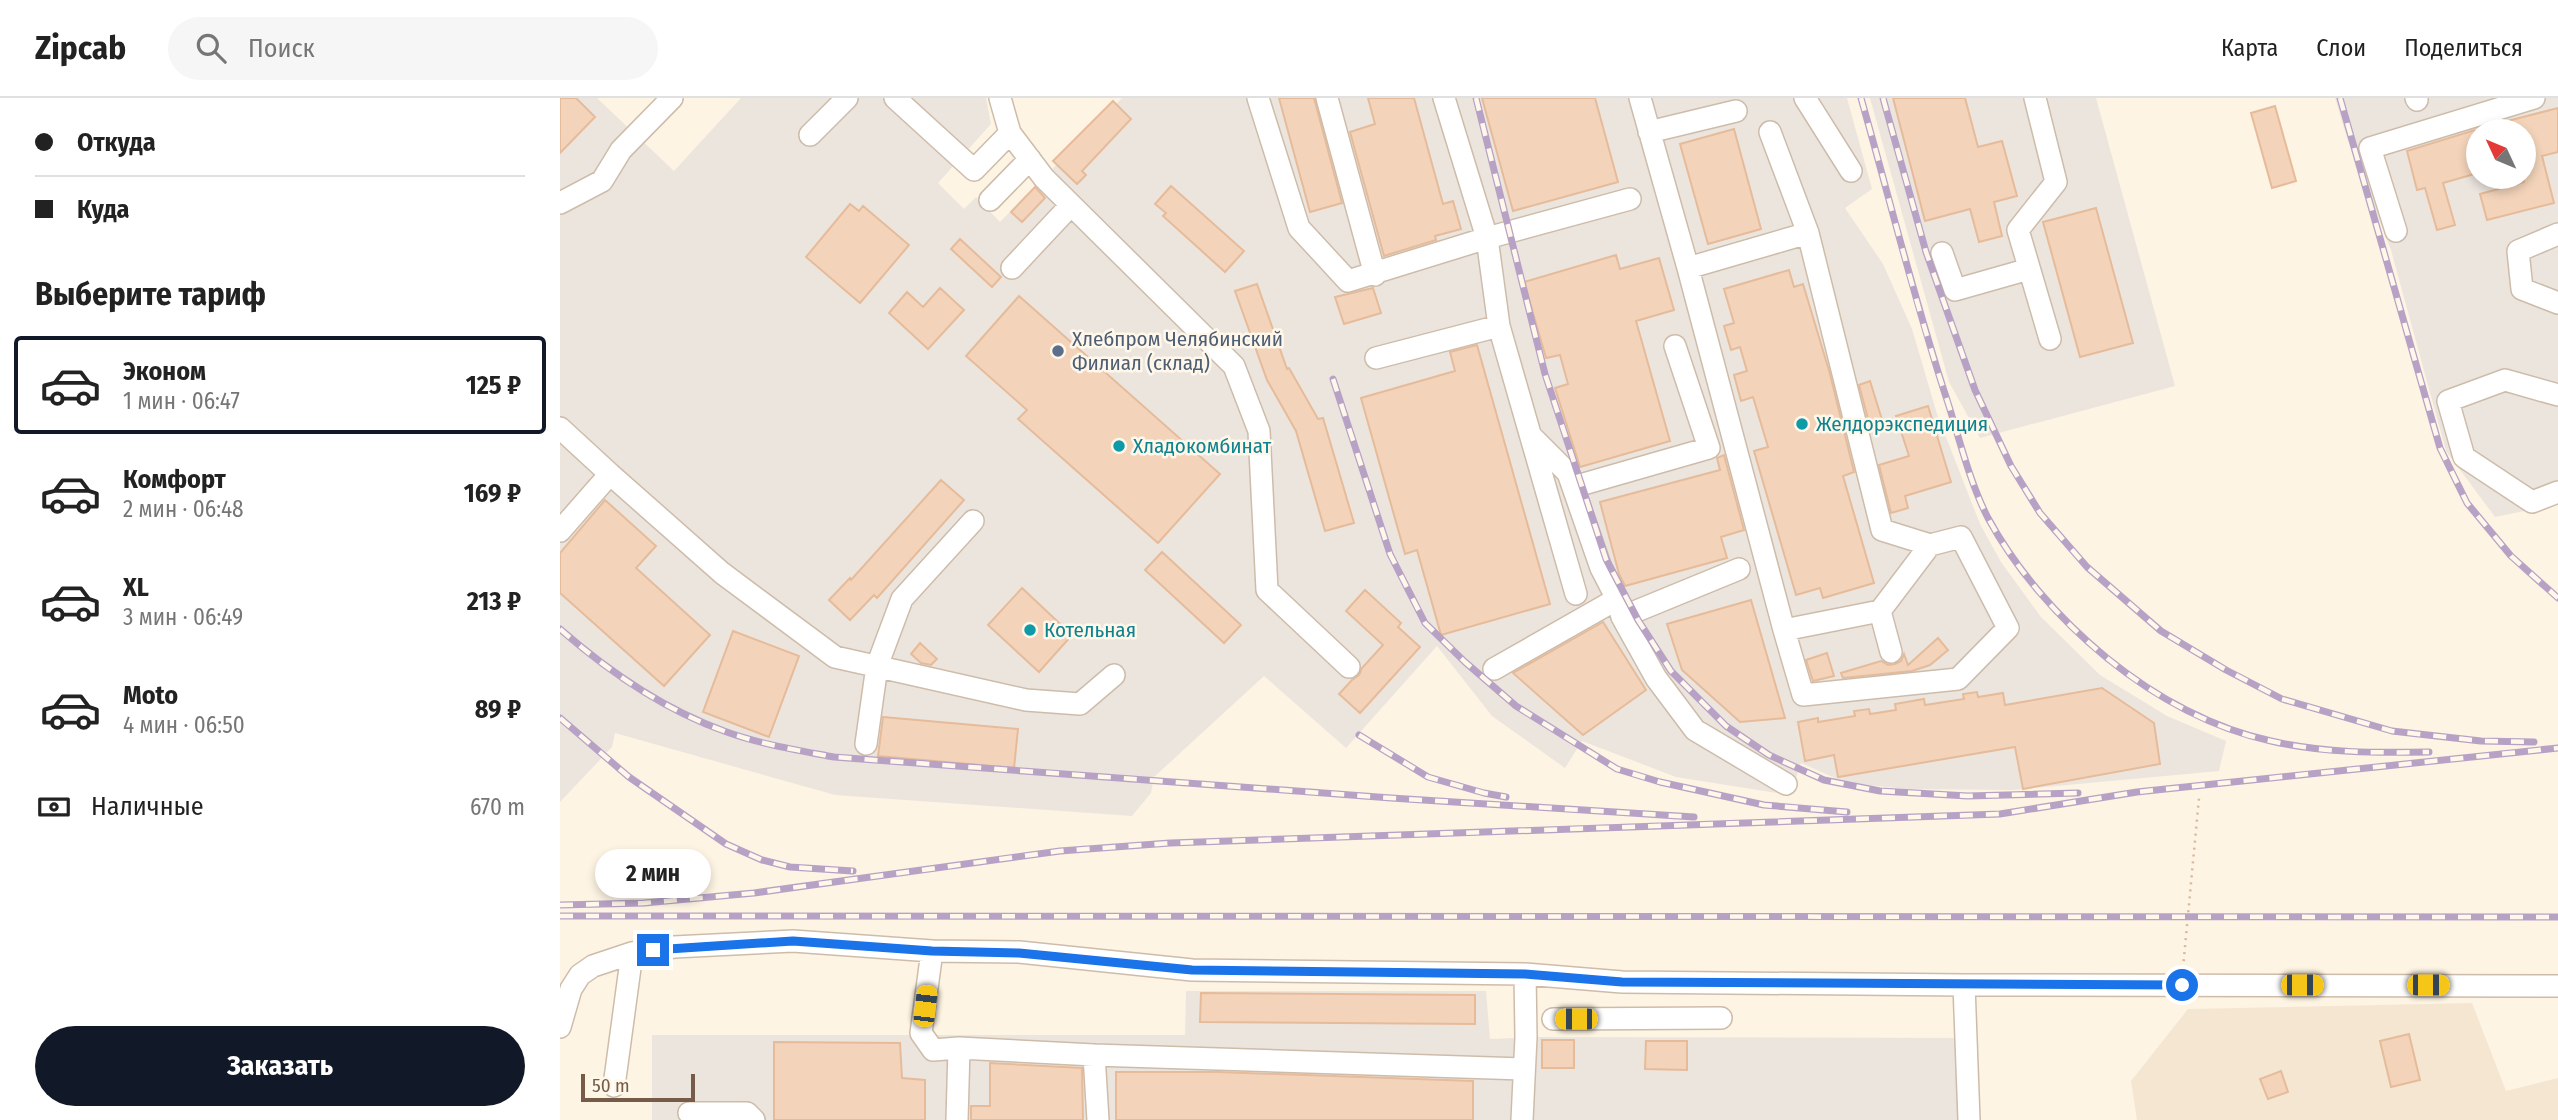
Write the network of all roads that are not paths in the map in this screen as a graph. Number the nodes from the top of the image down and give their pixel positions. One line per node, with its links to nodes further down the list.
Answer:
1 (672, 98): 21 (street)
2 (847, 98): 16 (street)
3 (895, 98): 15 (street)
4 (1000, 98): 15 (street)
5 (1258, 98): 31 (street)
6 (1327, 98): 31 (street)
7 (1444, 98): 26 (street)
8 (1640, 98): 13 (street)
9 (1805, 98): 18 (street)
10 (2035, 98): 30 (street)
11 (2534, 98): 23 (street)
12 (1736, 111): 13 (street)
13 (1649, 132): 29 (street)
14 (1770, 132): 24 (street)
15 (1010, 133): 17 (street)
16 (810, 135)
17 (1030, 159): 20 (street); 22 (street)
18 (1851, 171)
19 (1630, 199): 26 (street)
20 (990, 200)
21 (560, 203)
22 (1071, 205): 28 (street); 53 (street)
23 (2396, 232)
24 (1808, 233): 29 (street); 45 (street)
25 (2558, 234): 32 (street)
26 (1487, 239): 31 (street); 33 (street)
27 (1942, 253): 30 (street)
28 (1012, 268)
29 (1688, 268): 50 (street)
30 (2029, 269): 34 (street)
31 (1375, 275)
32 (2558, 303)
33 (1499, 326): 36 (street); 39 (street)
34 (2050, 339)
35 (1675, 345): 41 (street)
36 (1376, 358)
37 (2558, 395): 42 (street)
38 (560, 428): 40 (street)
39 (1531, 436): 41 (street); 47 (street)
40 (610, 474): 44 (street); 52 (street)
41 (1573, 487): 48 (street)
42 (2558, 492)
43 (973, 521): 52 (street)
44 (560, 531)
45 (1930, 545): 49 (street); 50 (street)
46 (1739, 569): 48 (street)
47 (1576, 594)
48 (1619, 608): 54 (street); 57 (street)
49 (1880, 611): 50 (street); 51 (street)
50 (1784, 630)
51 (1891, 652)
52 (877, 666): 55 (street); 56 (street)
53 (1349, 667)
54 (1494, 669)
55 (1114, 675)
56 (866, 744)
57 (1786, 785)
58 (932, 951): 59 (street); 60 (street); 68 (street)
59 (632, 953): 67 (street); 71 (street)
60 (1525, 974): 61 (street); 70 (street)
61 (1622, 982): 62 (street); 64 (street)
62 (1964, 985): 63 (street); 77 (street)
63 (2558, 986)
64 (1623, 1018): 65 (street); 66 (street)
65 (1721, 1018)
66 (1553, 1019)
67 (560, 1027)
68 (959, 1048): 69 (street); 74 (street)
69 (1094, 1055): 70 (street); 75 (street)
70 (1523, 1069): 76 (street)
71 (614, 1086)
72 (689, 1113): 73 (street)
73 (754, 1120)
74 (957, 1120)
75 (1098, 1120)
76 (1522, 1120)
77 (1969, 1120)

